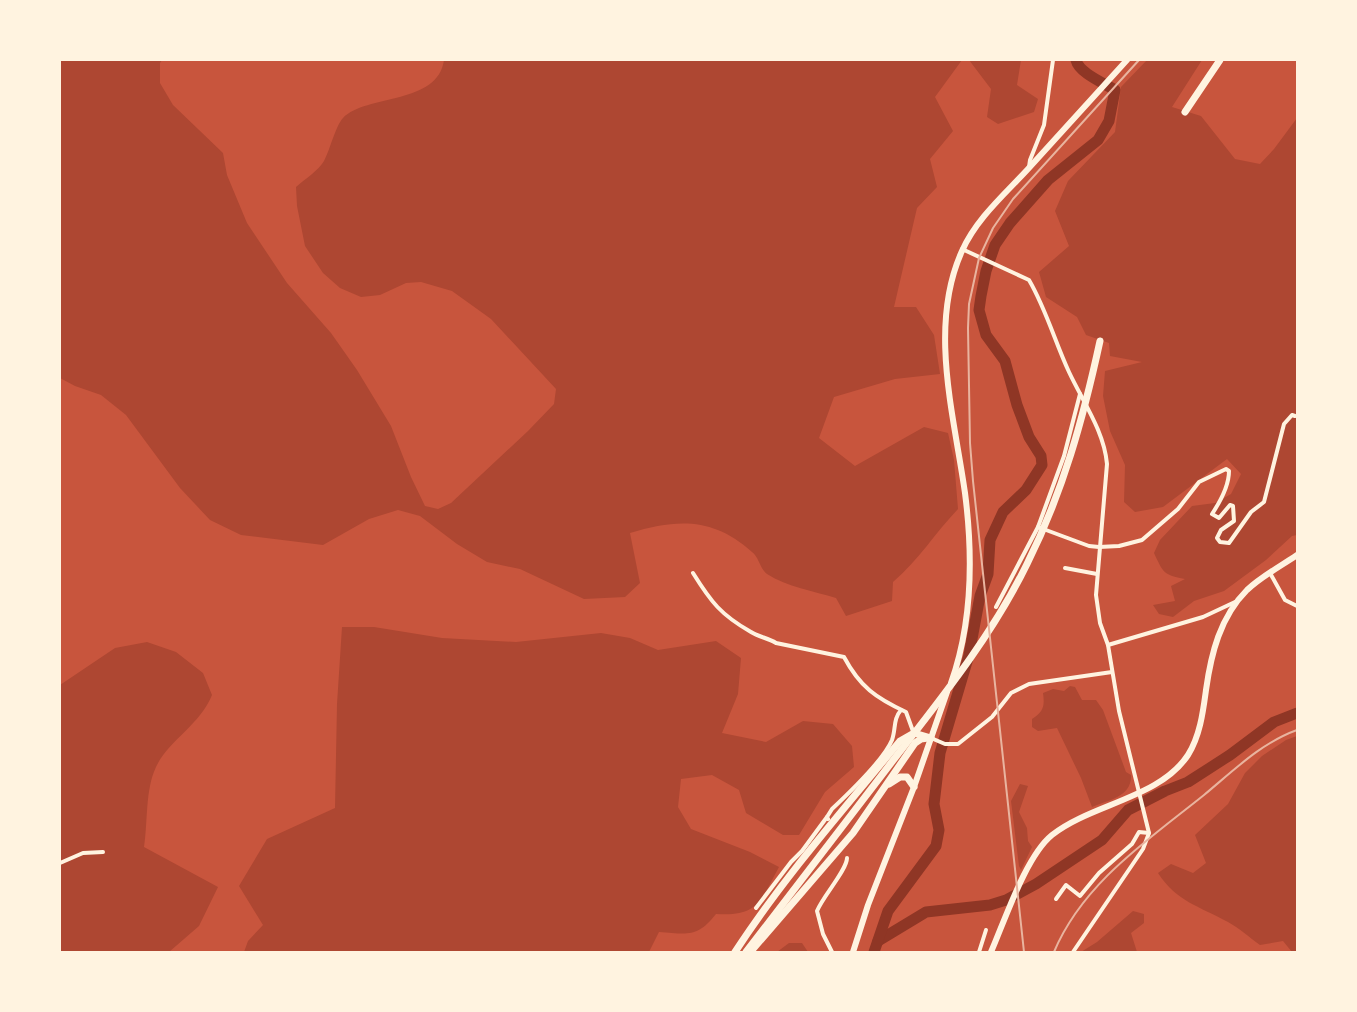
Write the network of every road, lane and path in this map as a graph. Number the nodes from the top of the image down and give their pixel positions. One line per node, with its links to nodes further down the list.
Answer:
1 (1054, 60): 5 (street)
2 (1127, 60): 5 (main road)
3 (1220, 60): 4 (highway)
4 (1185, 112)
5 (1029, 167): 6 (main road)
6 (962, 249): 8 (street); 24 (main road)
7 (1100, 341): 23 (highway)
8 (1080, 394): 10 (street); 11 (street)
9 (1295, 416): 11 (street)
10 (1038, 527): 11 (street); 19 (street)
11 (1100, 547): 16 (street)
12 (1297, 555): 15 (main road)
13 (1065, 568): 16 (street)
14 (693, 573): 22 (street)
15 (1270, 573): 17 (main road); 18 (street)
16 (1097, 574): 20 (street)
17 (1239, 600): 20 (street); 28 (main road)
18 (1297, 606)
19 (996, 607)
20 (1108, 645): 21 (street)
21 (1112, 672): 24 (street); 28 (street)
22 (901, 710): 23 (street); 34 (street)
23 (914, 732): 24 (highway); 25 (street); 36 (highway); 37 (highway)
24 (934, 739): 25 (highway); 26 (main road)
25 (918, 740): 27 (highway)
26 (914, 787): 27 (highway); 40 (main road)
27 (884, 789): 38 (highway)
28 (1140, 791): 29 (street); 42 (main road)
29 (1149, 833): 33 (street); 43 (street)
30 (103, 852): 32 (street)
31 (847, 858): 39 (street)
32 (60, 863)
33 (1056, 899)
34 (756, 908)
35 (986, 930): 41 (street)
36 (735, 952)
37 (746, 952)
38 (750, 952)
39 (832, 952)
40 (854, 952)
41 (979, 952)
42 (992, 952)
43 (1073, 952)

